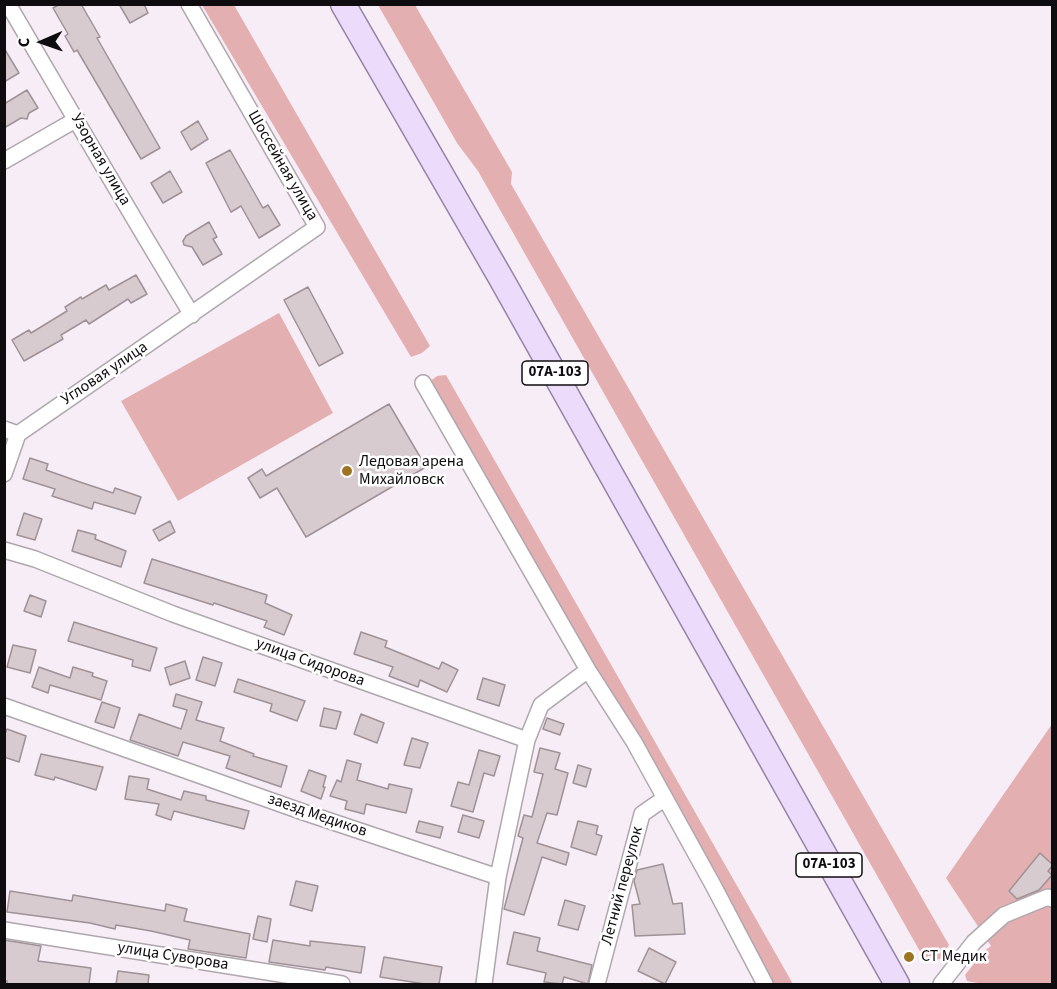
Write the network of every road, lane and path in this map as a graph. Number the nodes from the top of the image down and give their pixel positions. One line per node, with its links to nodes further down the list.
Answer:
1 (189, 4): 6 (street, Шоссейная улица)
2 (343, 4): 22 (main road, 07А-103)
3 (9, 12): 4 (street, Узорная улица)
4 (77, 119): 5 (street); 6 (street, Узорная улица)
5 (4, 161)
6 (192, 315): 8 (street, Угловая улица)
7 (423, 383): 11 (street)
8 (11, 431): 9 (street, Угловая улица)
9 (4, 474)
10 (4, 550): 13 (street, улица Сидорова)
11 (588, 670): 13 (street); 14 (street)
12 (4, 706): 15 (street, заезд Медиков)
13 (527, 740): 15 (street)
14 (665, 798): 20 (street, Летний переулок); 21 (street)
15 (498, 877): 19 (street)
16 (1051, 895): 23 (street)
17 (4, 930): 18 (street, улица Суворова)
18 (342, 984)
19 (484, 984)
20 (597, 984)
21 (765, 984)
22 (897, 984)
23 (941, 984)

